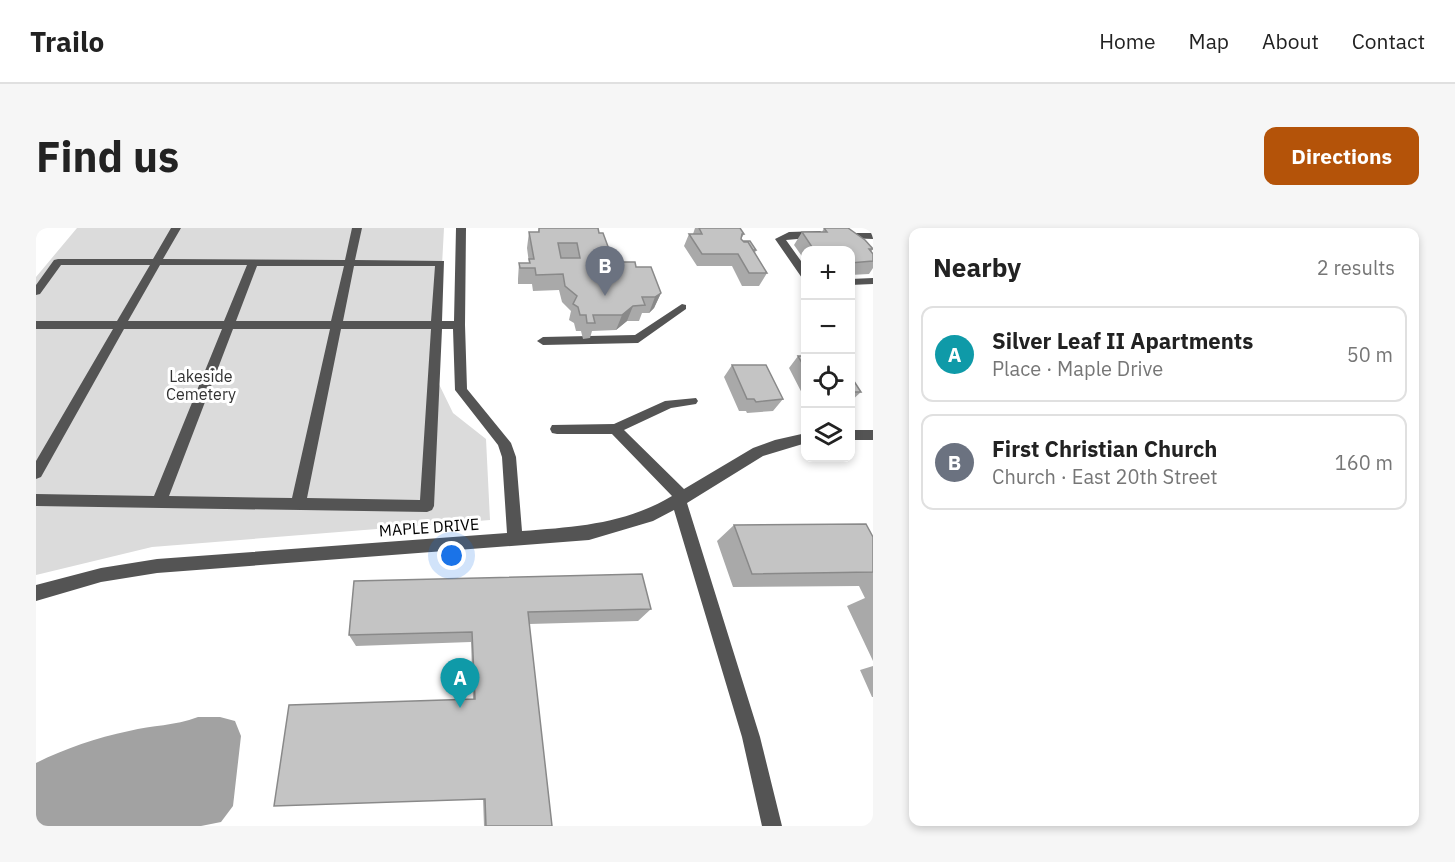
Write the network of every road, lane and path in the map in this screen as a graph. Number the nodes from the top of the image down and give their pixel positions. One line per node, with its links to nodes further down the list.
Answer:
1 (176, 228): 6 (street)
2 (357, 228): 8 (street)
3 (461, 228): 19 (street)
4 (849, 236): 5 (street); 9 (street)
5 (873, 236)
6 (156, 263): 7 (street); 12 (street); 15 (street)
7 (253, 263): 8 (street); 16 (street)
8 (350, 263): 17 (street); 18 (street)
9 (801, 269)
10 (873, 281): 11 (street)
11 (855, 282)
12 (36, 291)
13 (682, 307): 20 (street)
14 (36, 325): 15 (street)
15 (121, 325): 16 (street); 27 (street)
16 (229, 325): 17 (street); 30 (street)
17 (336, 325): 18 (street); 31 (street)
18 (437, 325): 19 (street); 31 (street)
19 (459, 325): 32 (street)
20 (543, 341)
21 (692, 401): 23 (street)
22 (557, 429): 23 (street)
23 (615, 429): 28 (street)
24 (855, 435): 25 (street)
25 (873, 435)
26 (801, 439): 28 (street, MAPLE DRIVE)
27 (36, 473)
28 (681, 499): 32 (street, MAPLE DRIVE); 34 (street)
29 (36, 500): 30 (street)
30 (159, 502): 31 (street)
31 (298, 504)
32 (515, 538): 33 (street, MAPLE DRIVE)
33 (36, 593)
34 (772, 826)

